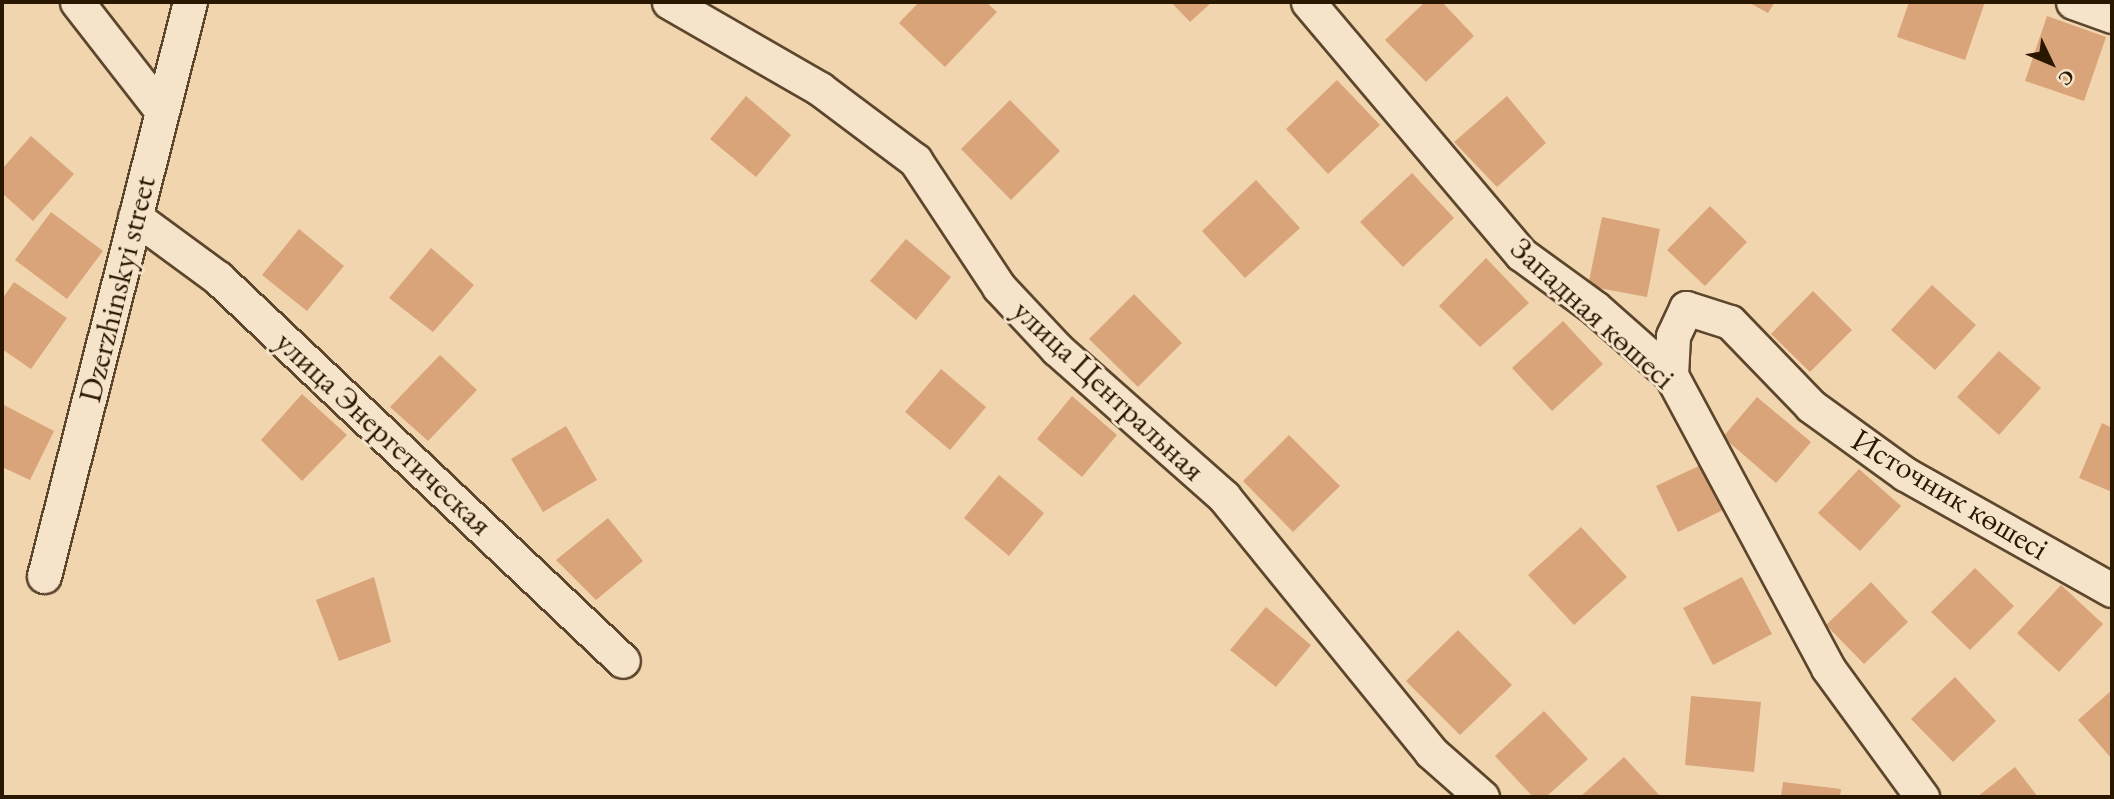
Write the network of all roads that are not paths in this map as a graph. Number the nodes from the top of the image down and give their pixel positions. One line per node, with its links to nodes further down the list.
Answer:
1 (77, 2): 7 (street)
2 (190, 2): 7 (street, Dzerzhinskyi street)
3 (669, 2): 13 (street, улица Центральная)
4 (1308, 2): 9 (street, Западная көшесі)
5 (2073, 2): 6 (street)
6 (2112, 16)
7 (162, 111): 8 (street, Dzerzhinskyi street)
8 (135, 216): 10 (street, Dzerzhinskyi street); 12 (street, улица Энергетическая)
9 (1671, 375): 11 (street, Источник көшесі); 14 (street, Западная көшесі)
10 (44, 576)
11 (2112, 590)
12 (623, 661)
13 (1482, 797)
14 (1922, 797)

